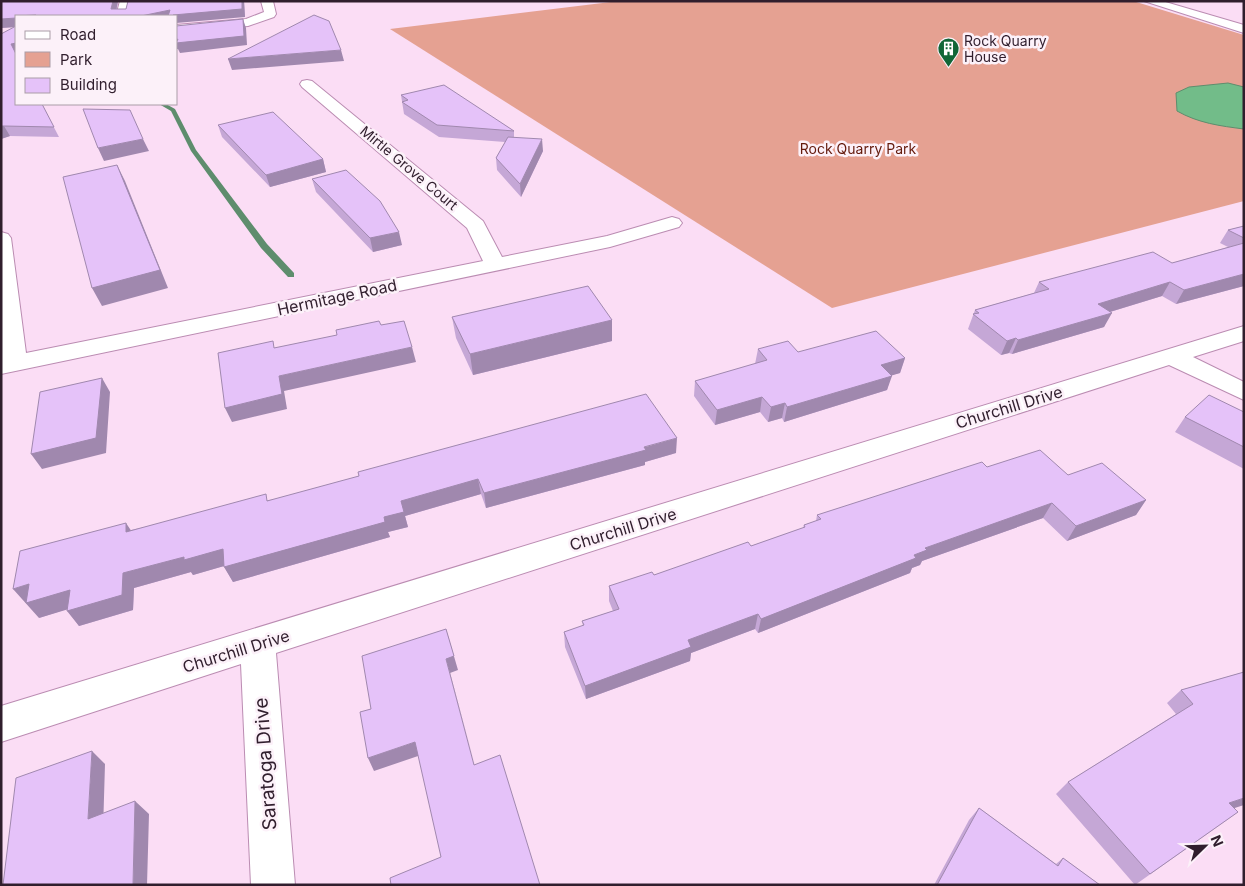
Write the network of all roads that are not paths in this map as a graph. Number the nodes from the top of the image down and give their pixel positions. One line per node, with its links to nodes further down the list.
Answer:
1 (126, 1): 5 (street)
2 (267, 1): 7 (street)
3 (1149, 1): 8 (street)
4 (1177, 1): 6 (street)
5 (122, 15)
6 (1244, 21)
7 (178, 29)
8 (1244, 30)
9 (306, 84): 12 (street, Mirtle Grove Court)
10 (672, 223): 12 (street, Hermitage Road)
11 (1, 238): 15 (street)
12 (495, 265): 15 (street, Hermitage Road)
13 (1244, 333): 14 (street, Churchill Drive)
14 (1171, 356): 16 (street); 17 (street, Churchill Drive)
15 (8, 365)
16 (1244, 392)
17 (258, 644): 18 (street, Churchill Drive); 19 (street, Saratoga Drive)
18 (1, 724)
19 (273, 885)

